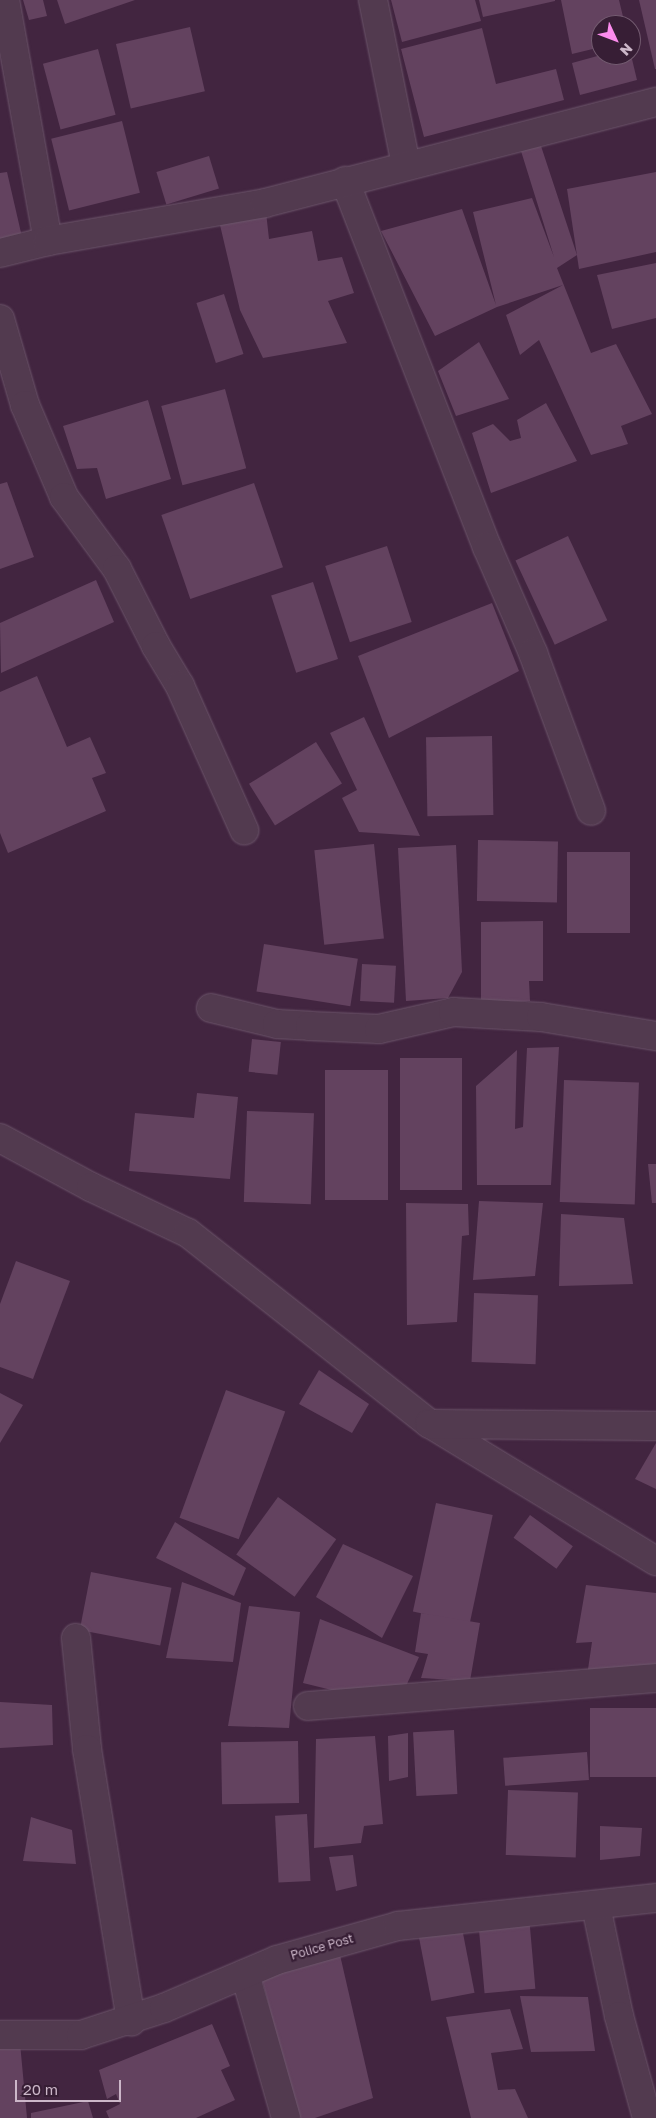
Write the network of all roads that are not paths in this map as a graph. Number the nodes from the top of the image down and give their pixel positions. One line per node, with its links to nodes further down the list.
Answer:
1 (5, 0): 6 (street)
2 (373, 0): 4 (street)
3 (656, 102): 4 (street)
4 (406, 165): 5 (street)
5 (344, 182): 6 (street); 9 (street)
6 (48, 240): 7 (street)
7 (0, 252)
8 (0, 319): 10 (street)
9 (591, 811)
10 (244, 830)
11 (211, 1008): 12 (street)
12 (656, 1036)
13 (0, 1138): 14 (street)
14 (429, 1424): 15 (street); 16 (street)
15 (656, 1426)
16 (656, 1561)
17 (76, 1638): 23 (street)
18 (656, 1678): 19 (street)
19 (308, 1706)
20 (656, 1898): 21 (street, Police Post)
21 (596, 1906): 22 (street, Police Post); 26 (street)
22 (245, 1974): 23 (street, Police Post); 25 (street)
23 (131, 2020): 24 (street, Police Post)
24 (0, 2035)
25 (286, 2118)
26 (647, 2118)

